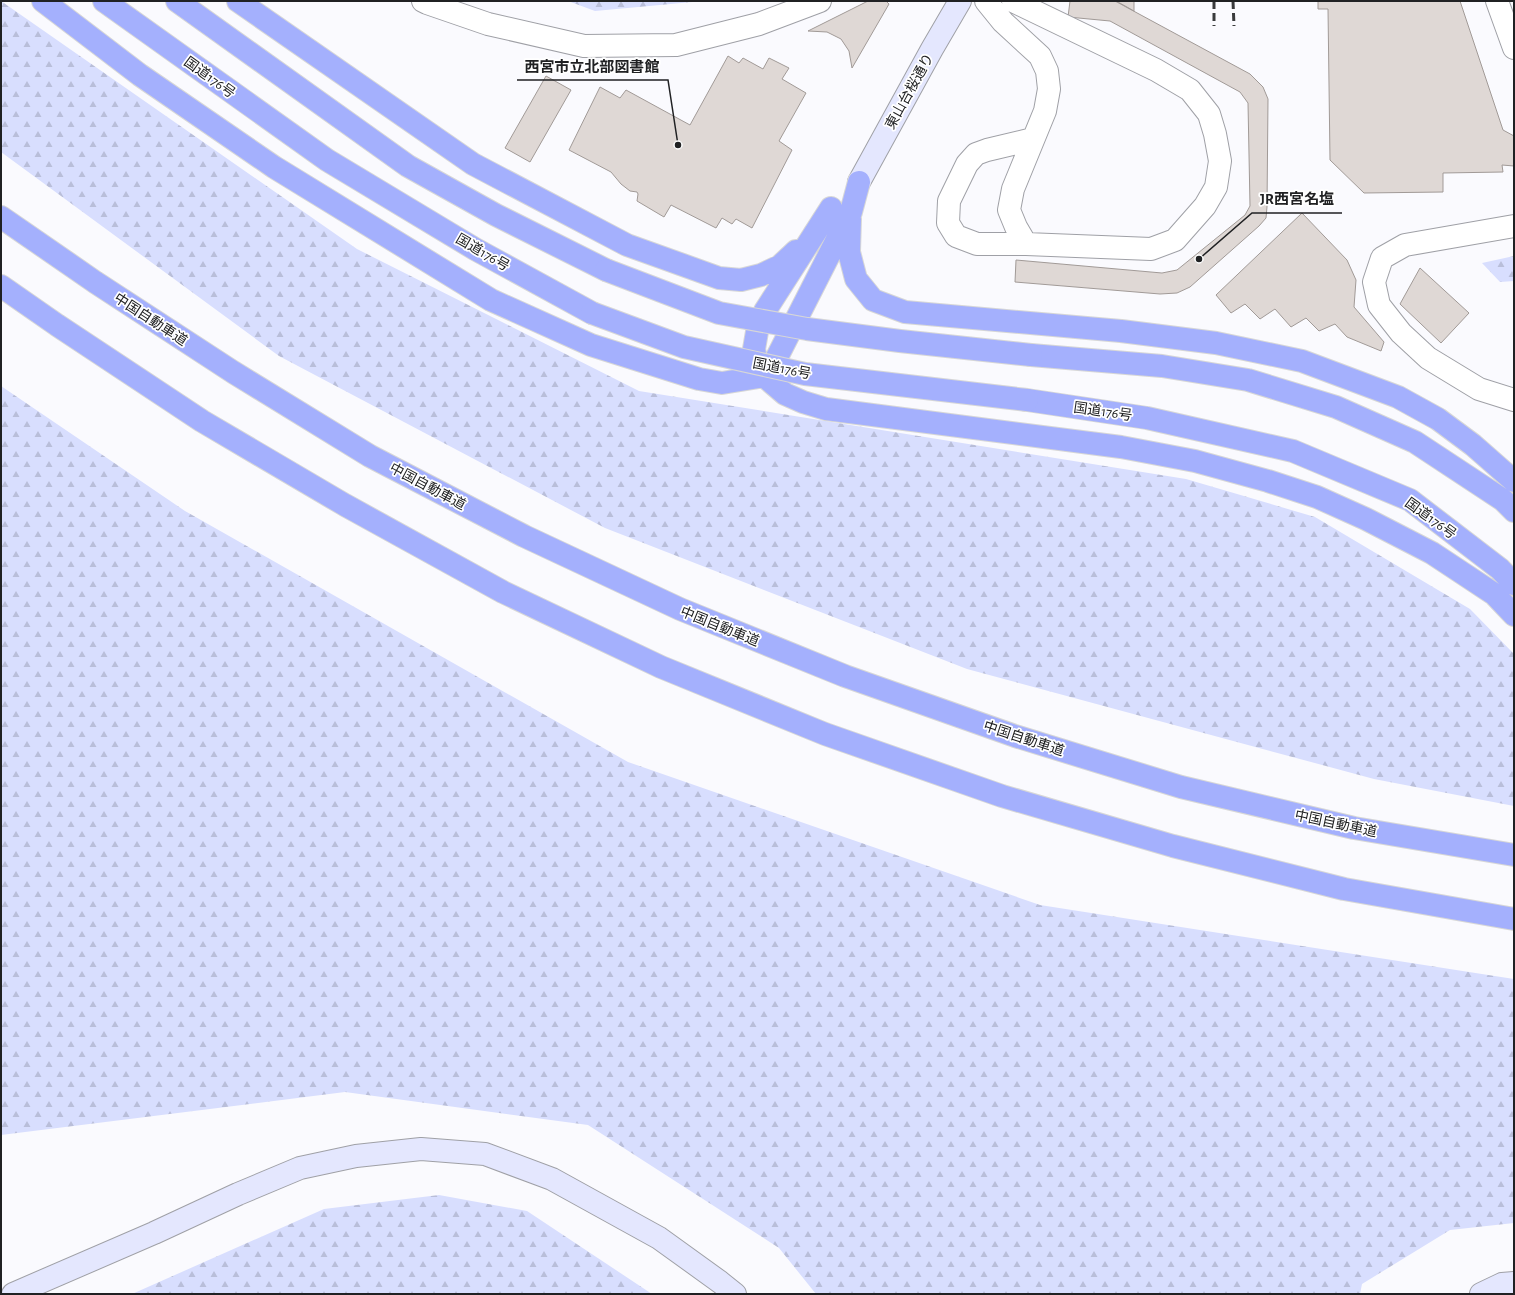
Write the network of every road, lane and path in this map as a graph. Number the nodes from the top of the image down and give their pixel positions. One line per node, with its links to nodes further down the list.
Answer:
1 (44, 1): 19 (highway)
2 (104, 1): 23 (highway, 国道176号, bridge)
3 (177, 1): 22 (highway, bridge)
4 (238, 1): 14 (highway)
5 (423, 1): 6 (street)
6 (820, 1)
7 (960, 1): 13 (street, 東山台桜通り)
8 (986, 1): 12 (street)
9 (1013, 1): 17 (street)
10 (1497, 1): 11 (street)
11 (1514, 48)
12 (1033, 139): 17 (street); 17 (street)
13 (859, 182): 14 (highway)
14 (841, 210): 19 (highway); 19 (highway); 21 (highway)
15 (1, 217): 25 (highway, 中国自動車道)
16 (1514, 226): 20 (street)
17 (1026, 244)
18 (1, 286): 26 (highway)
19 (764, 376): 24 (highway)
20 (1514, 400)
21 (1514, 480)
22 (1514, 511)
23 (1514, 584)
24 (1514, 615)
25 (1514, 856)
26 (1514, 919)
27 (1514, 1283): 30 (street)
28 (13, 1294): 29 (street)
29 (735, 1294)
30 (1482, 1294)

